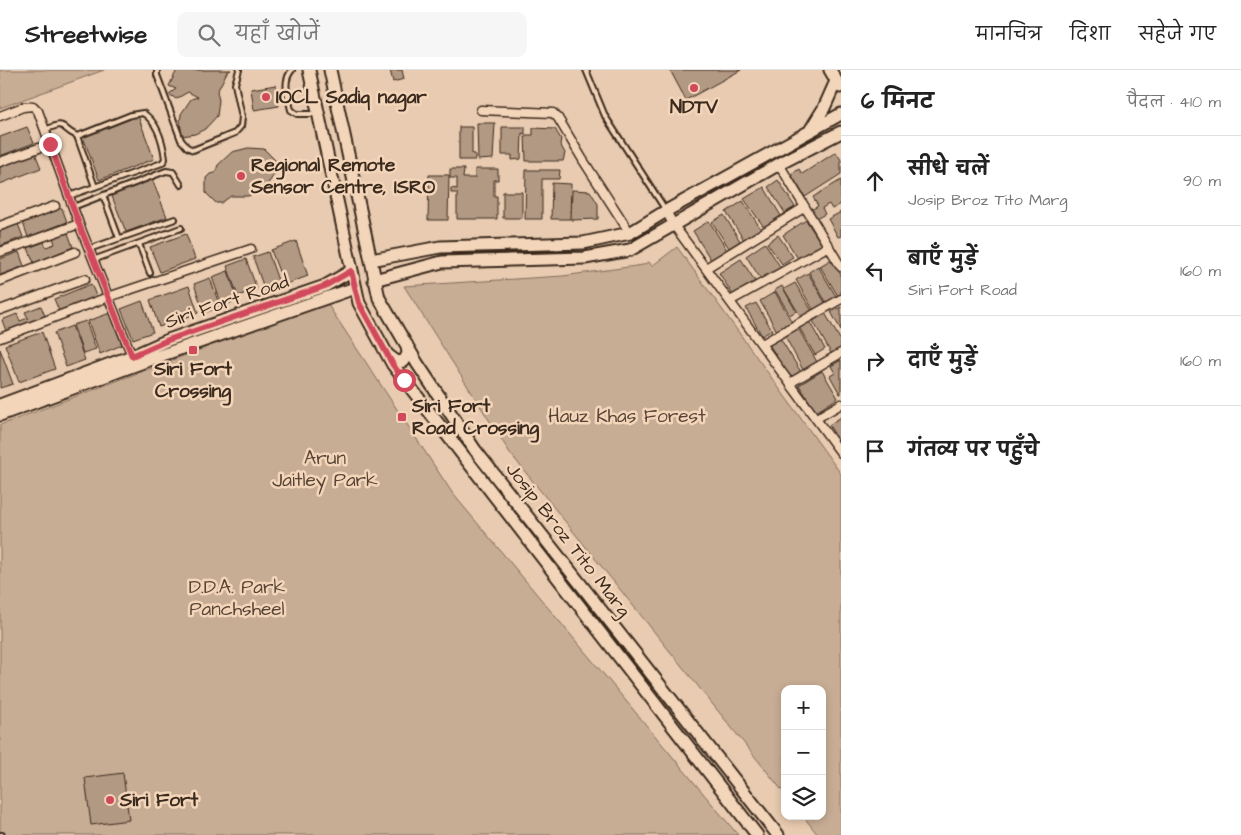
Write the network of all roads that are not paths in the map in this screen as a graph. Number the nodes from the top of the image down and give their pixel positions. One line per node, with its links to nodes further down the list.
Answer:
1 (157, 70): 2 (lane)
2 (239, 70)
3 (292, 70): 10 (lane)
4 (309, 70): 10 (street, Josip Broz Tito Marg)
5 (330, 70): 44 (street, Josip Broz Tito Marg)
6 (586, 70): 27 (lane)
7 (830, 70): 8 (street)
8 (839, 85): 14 (street)
9 (481, 110): 33 (street)
10 (318, 114): 47 (street, Josip Broz Tito Marg)
11 (841, 114): 14 (street)
12 (0, 116): 13 (street)
13 (45, 130): 16 (lane); 17 (street)
14 (809, 132): 27 (street)
15 (841, 132): 19 (street)
16 (77, 136): 21 (lane); 21 (lane)
17 (50, 144): 18 (street); 23 (street)
18 (0, 162)
19 (780, 164): 26 (street); 30 (street)
20 (182, 185): 22 (lane)
21 (96, 187): 23 (lane)
22 (103, 195): 25 (lane); 34 (lane)
23 (69, 196): 25 (street)
24 (55, 206): 31 (street)
25 (73, 207): 29 (street)
26 (805, 207): 37 (street); 46 (street)
27 (666, 211): 30 (street); 33 (street)
28 (175, 218): 34 (lane)
29 (79, 224): 38 (street); 40 (street)
30 (673, 224): 42 (street); 46 (street)
31 (0, 226)
32 (181, 228): 36 (lane)
33 (630, 233): 35 (street)
34 (119, 238): 38 (lane)
35 (600, 240): 42 (street); 44 (street)
36 (139, 244): 43 (lane); 48 (lane)
37 (829, 246): 45 (street); 55 (street)
38 (89, 249): 43 (street)
39 (251, 249): 53 (street)
40 (0, 252)
41 (75, 252): 51 (street)
42 (604, 255): 50 (street)
43 (94, 260): 53 (street)
44 (371, 260): 50 (street, Josip Broz Tito Marg)
45 (841, 267)
46 (706, 268): 55 (street)
47 (351, 271): 52 (street, Josip Broz Tito Marg); 62 (street, Siri Fort Road)
48 (150, 273)
49 (85, 279): 56 (street)
50 (374, 280): 59 (street, Josip Broz Tito Marg)
51 (0, 282)
52 (355, 288): 61 (street, Josip Broz Tito Marg); 66 (street, Siri Fort Road)
53 (108, 297): 57 (street); 62 (street)
54 (841, 299): 58 (street)
55 (730, 301): 58 (street)
56 (0, 310)
57 (0, 338)
58 (762, 344): 63 (street)
59 (407, 345): 61 (street); 70 (street, Josip Broz Tito Marg)
60 (841, 352): 63 (street)
61 (388, 355): 69 (street, Josip Broz Tito Marg)
62 (132, 356): 65 (street, Siri Fort Road)
63 (790, 383): 67 (street)
64 (841, 404): 67 (street)
65 (0, 405)
66 (0, 416)
67 (817, 418): 68 (street)
68 (841, 453)
69 (757, 835)
70 (778, 835)

